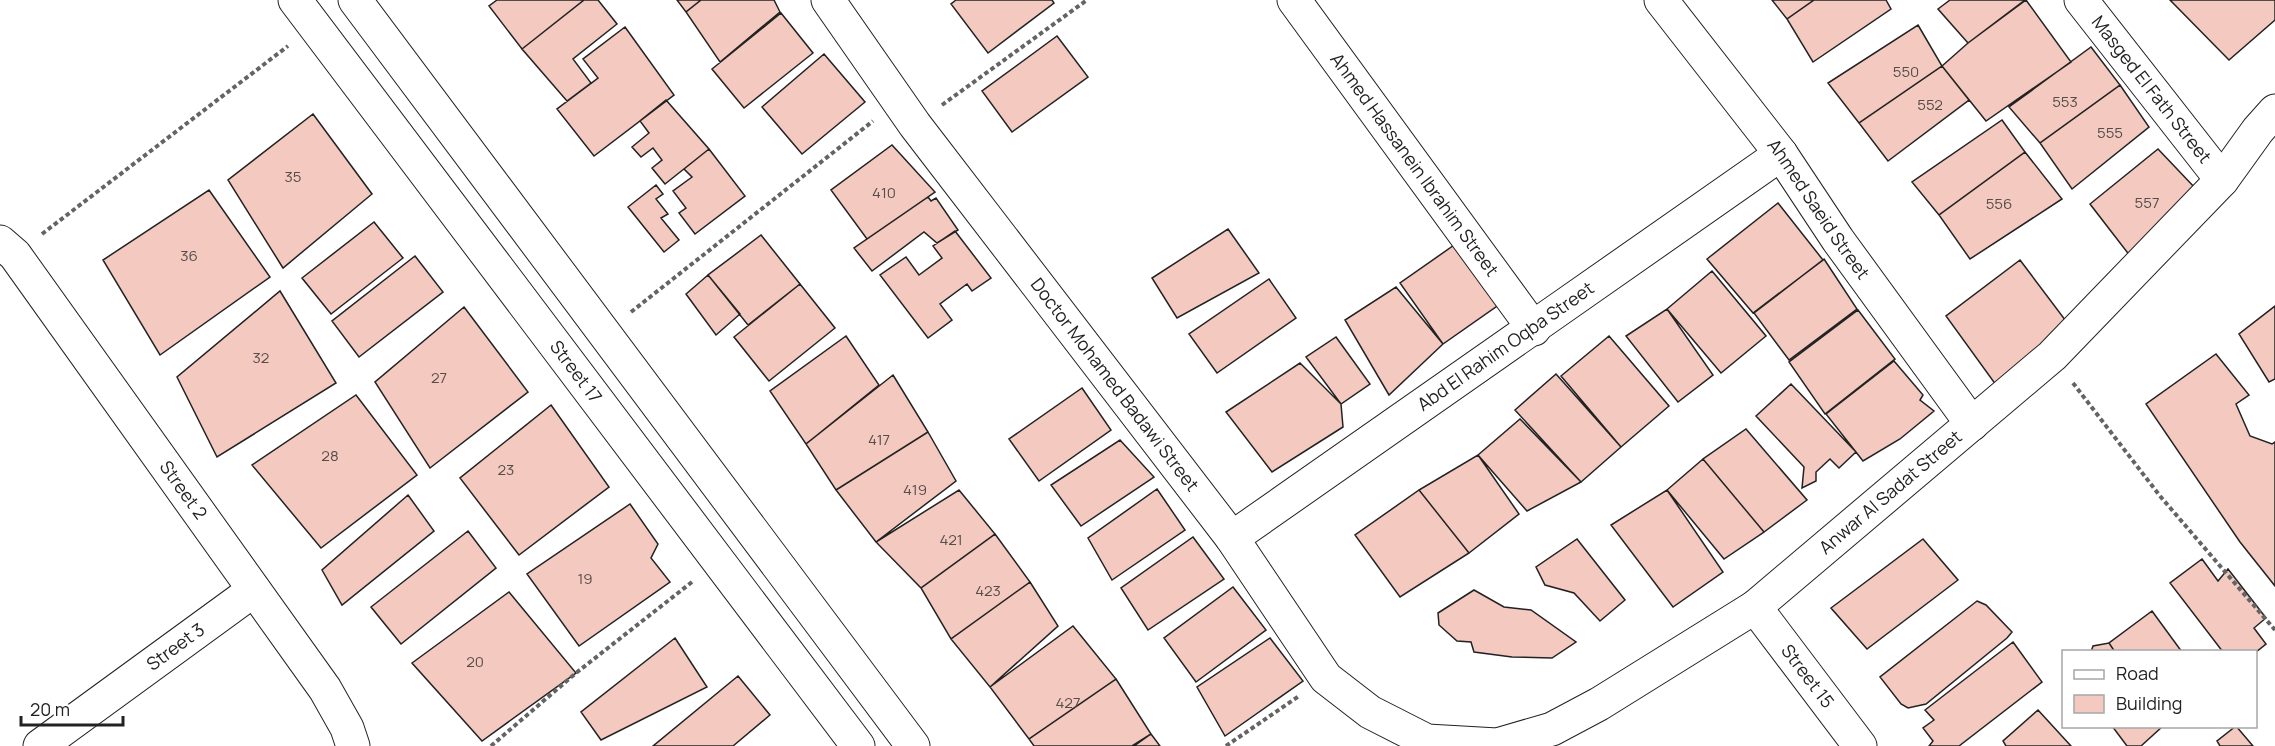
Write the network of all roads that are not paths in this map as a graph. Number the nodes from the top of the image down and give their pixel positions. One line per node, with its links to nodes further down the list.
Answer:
1 (295, 0): 19 (street, Street 17)
2 (355, 0): 20 (street)
3 (828, 0): 13 (street, Doctor Mohamed Badawi Street)
4 (1294, 0): 11 (street, Ahmed Hassanein Ibrahim Street)
5 (1661, 0): 8 (street, Ahmed Saeid Street)
6 (2081, 0): 9 (street, Masged El Fath Street)
7 (2275, 111): 9 (street, Anwar Al Sadat Street)
8 (1781, 154): 11 (street, Abd El Rahim Oqba Street); 12 (street, Ahmed Saeid Street)
9 (2222, 180): 12 (street, Anwar Al Sadat Street)
10 (8, 248): 14 (street, Street 2)
11 (1534, 329): 13 (street, Abd El Rahim Oqba Street)
12 (1972, 424): 15 (street, Anwar Al Sadat Street)
13 (1232, 538): 16 (street, Doctor Mohamed Badawi Street)
14 (254, 590): 17 (street, Street 3); 18 (street, Street 2)
15 (1755, 607): 16 (street, Anwar Al Sadat Street); 21 (street, Street 15)
16 (1427, 741)
17 (40, 746)
18 (352, 746)
19 (858, 746)
20 (913, 746)
21 (1860, 746)

